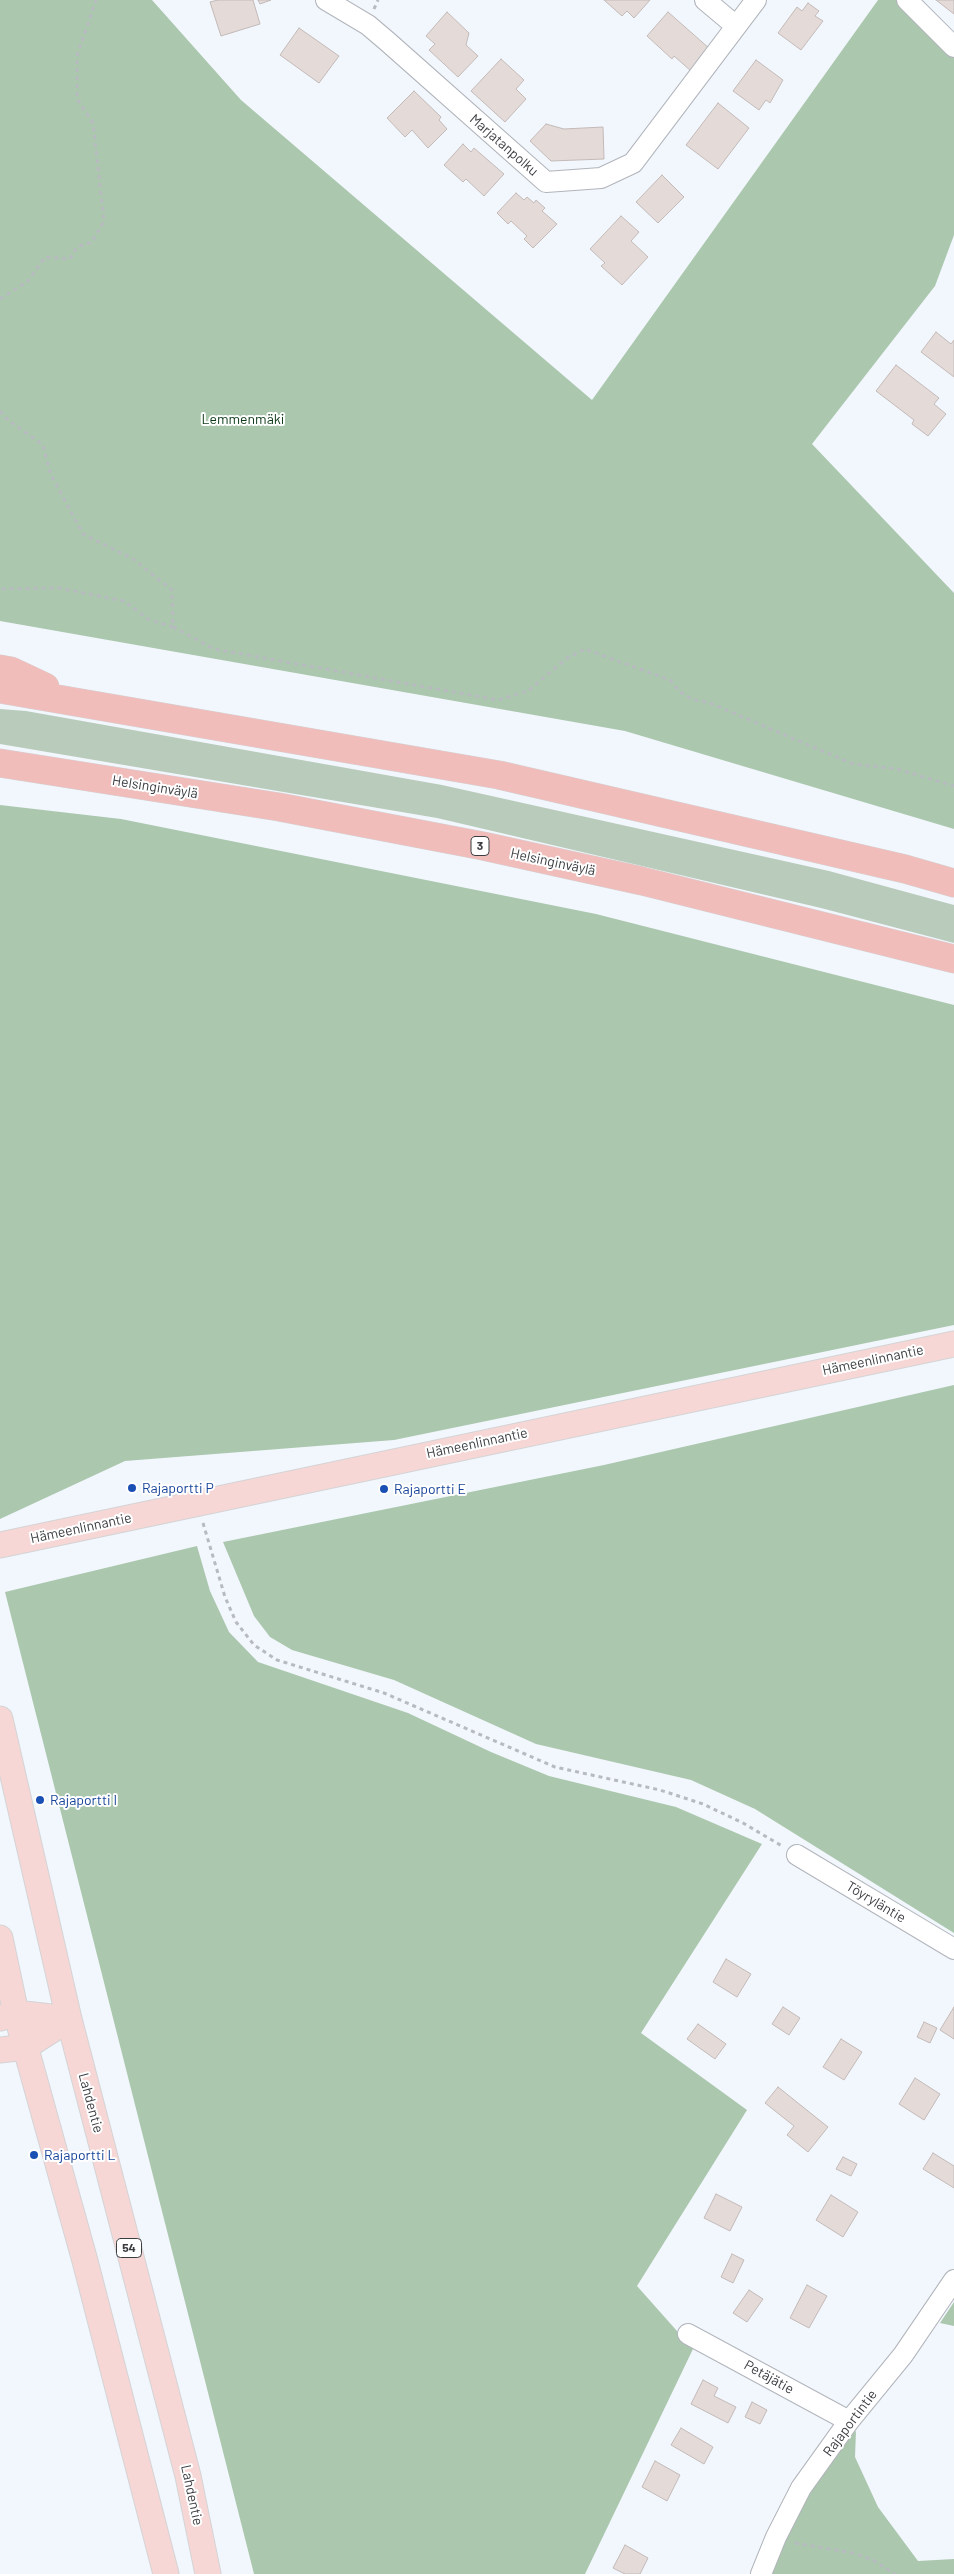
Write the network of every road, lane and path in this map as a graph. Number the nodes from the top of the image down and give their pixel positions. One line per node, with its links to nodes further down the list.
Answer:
1 (96, 0): 8 (path)
2 (326, 0): 6 (street, Marjatanpolku)
3 (705, 0): 6 (street)
4 (756, 0): 6 (street, Marjatanpolku)
5 (907, 0): 7 (street)
6 (736, 26)
7 (954, 47)
8 (0, 299)
9 (0, 411): 11 (path)
10 (0, 589): 11 (path)
11 (173, 628): 16 (path)
12 (0, 669): 14 (highway)
13 (0, 690): 14 (highway)
14 (74, 700): 17 (highway)
15 (0, 763): 18 (highway, Helsinginväylä / 3)
16 (954, 786)
17 (954, 883)
18 (954, 959)
19 (954, 1344): 20 (main road, Hämeenlinnantie)
20 (197, 1502): 21 (main road, Hämeenlinnantie); 23 (path)
21 (0, 1545)
22 (0, 1718): 27 (main road, Lahdentie / 54)
23 (797, 1855): 25 (street, Töyryläntie)
24 (0, 1938): 26 (main road)
25 (954, 1949)
26 (8, 2016): 27 (main road); 28 (main road)
27 (69, 2019): 28 (main road); 35 (main road, Lahdentie / 54)
28 (25, 2047): 29 (main road); 34 (main road)
29 (0, 2050)
30 (954, 2280): 32 (street, Rajaportintie)
31 (688, 2334): 32 (street, Petäjätie)
32 (849, 2422): 33 (street, Rajaportintie)
33 (776, 2537): 36 (street, Rajaportintie); 37 (path)
34 (166, 2574)
35 (208, 2574)
36 (761, 2574)
37 (896, 2574)

